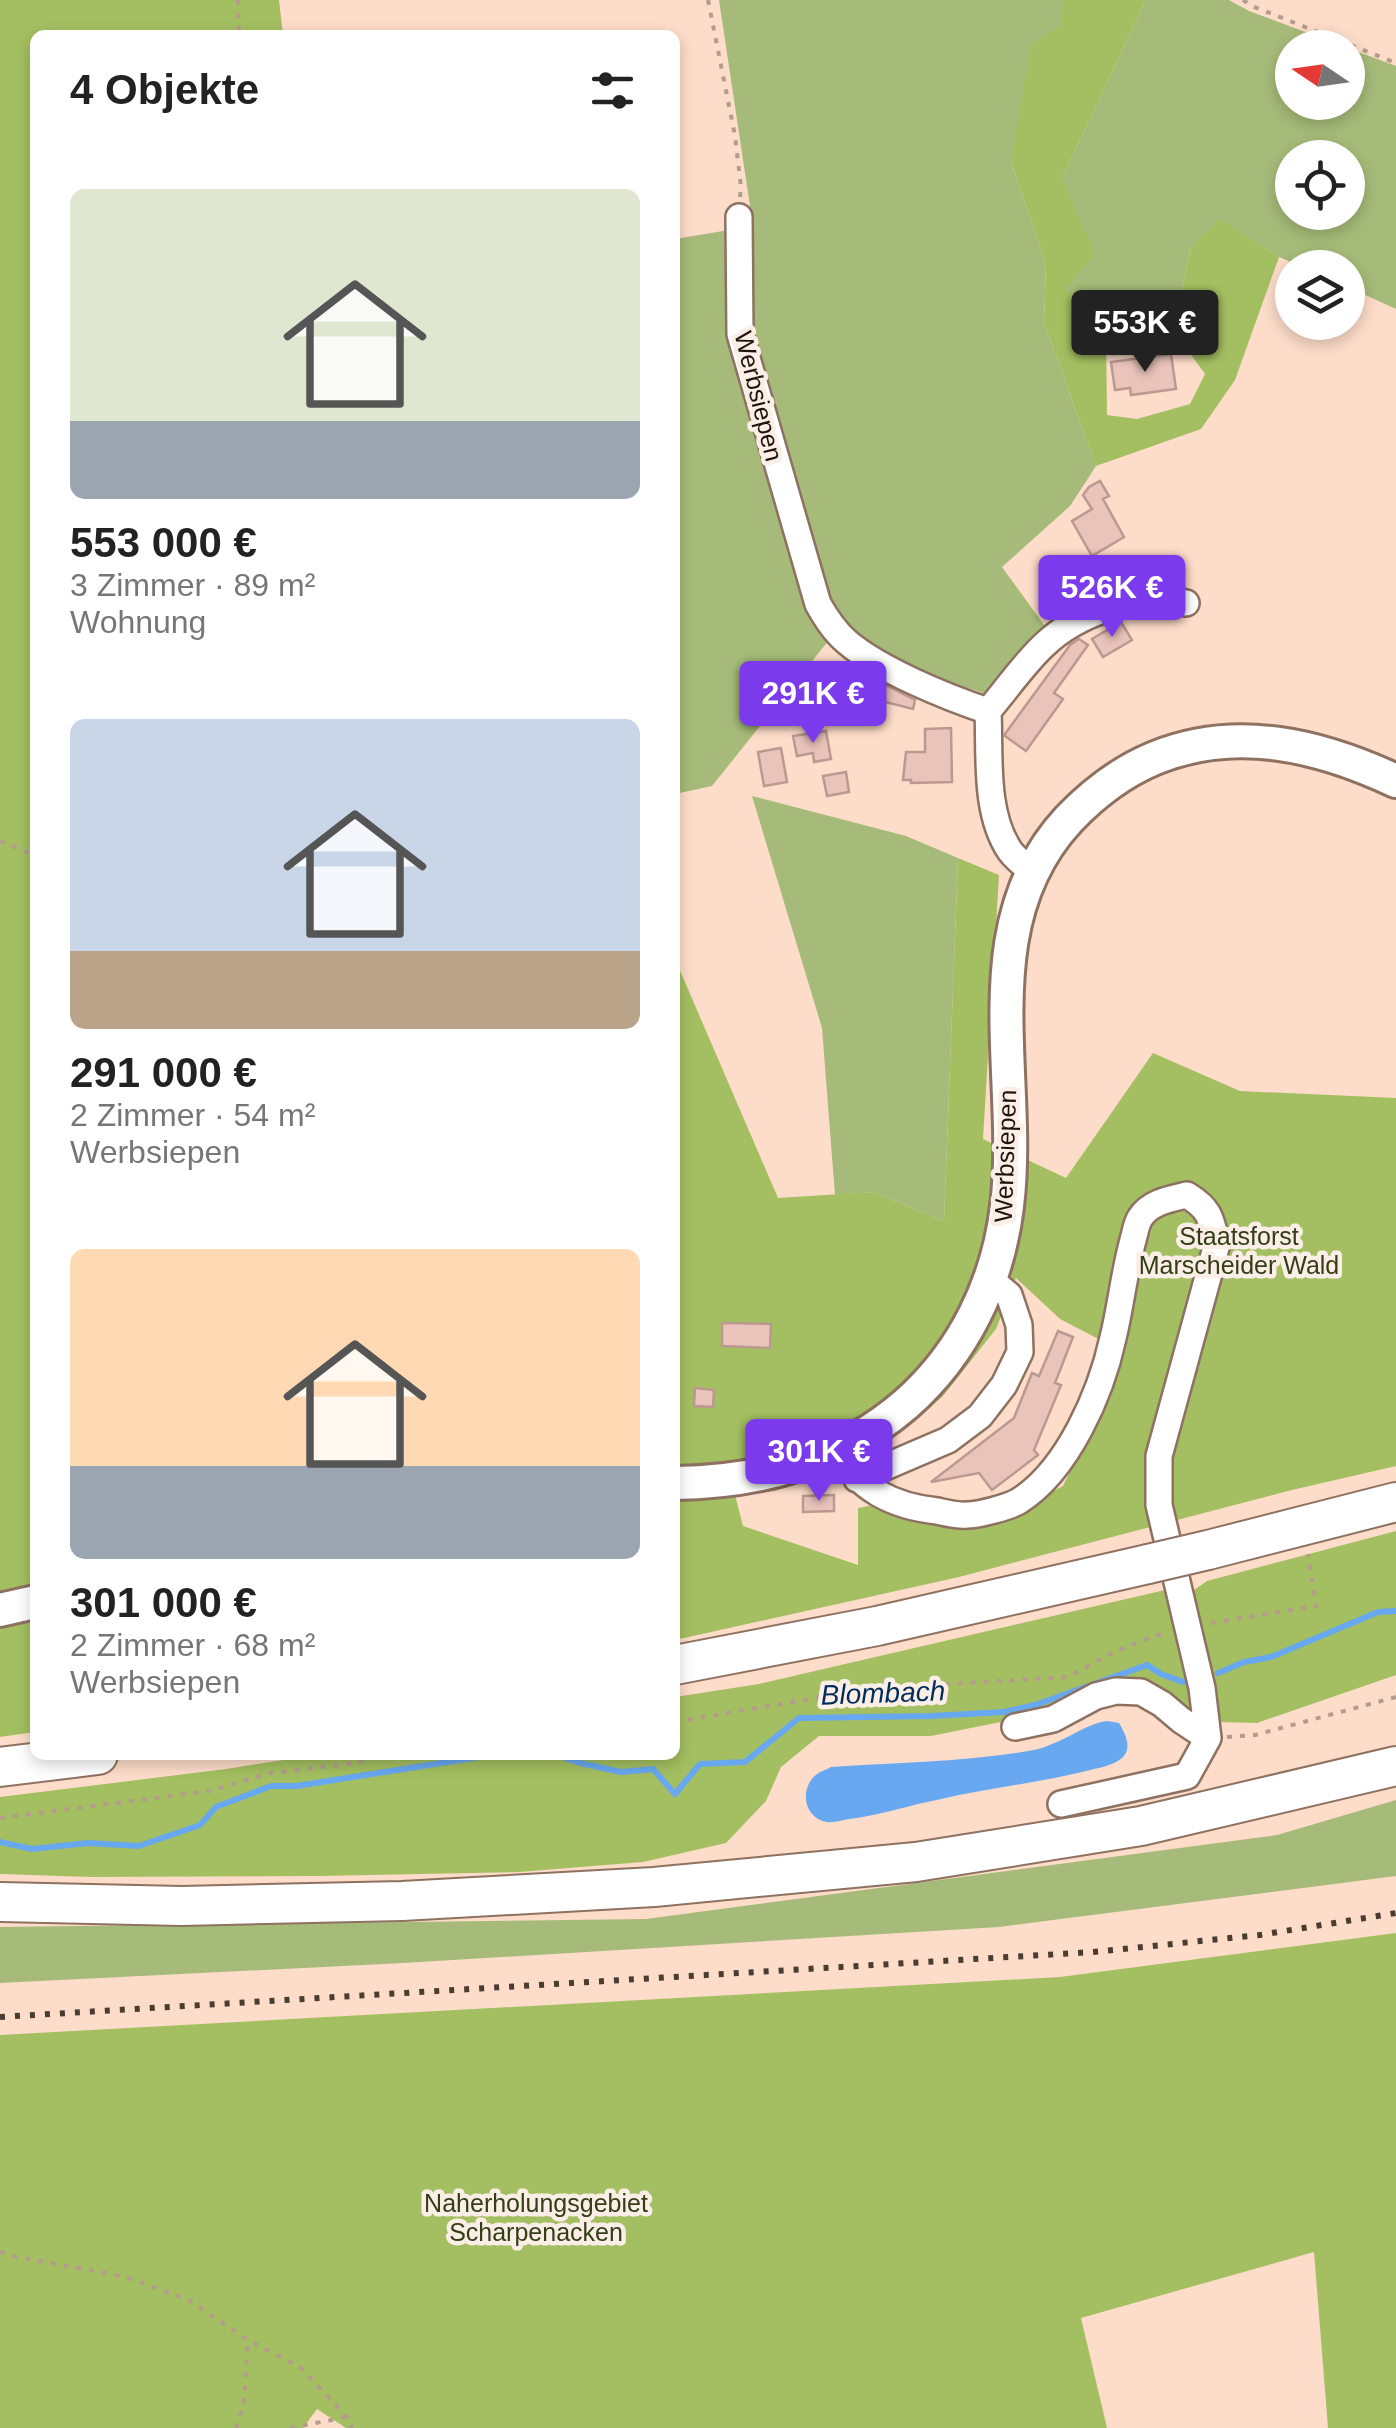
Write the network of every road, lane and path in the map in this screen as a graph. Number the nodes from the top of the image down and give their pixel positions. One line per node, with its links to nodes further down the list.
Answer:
1 (238, 0): 4 (path)
2 (708, 0): 6 (path)
3 (1243, 0): 5 (path)
4 (239, 30)
5 (1396, 63)
6 (739, 216): 8 (street, Werbsiepen)
7 (1186, 603): 8 (street)
8 (988, 711): 12 (street)
9 (1396, 780): 12 (main road, Werbsiepen)
10 (0, 841): 11 (path)
11 (30, 853)
12 (1033, 872): 13 (main road, Werbsiepen)
13 (990, 1279): 14 (main road, Werbsiepen); 15 (street)
14 (835, 1452): 15 (street); 16 (main road, Werbsiepen)
15 (857, 1479): 21 (street)
16 (680, 1484)
17 (1396, 1502): 22 (highway, bridge)
18 (1308, 1554): 21 (path)
19 (30, 1603): 20 (main road)
20 (0, 1610)
21 (1188, 1631): 24 (path); 26 (street)
22 (680, 1664)
23 (1396, 1697): 26 (path)
24 (680, 1722)
25 (1014, 1726): 26 (street)
26 (1208, 1738): 31 (street)
27 (57, 1760): 30 (highway)
28 (367, 1760): 32 (path)
29 (1396, 1766): 33 (highway)
30 (0, 1767)
31 (1061, 1804)
32 (0, 1818)
33 (0, 1902)
34 (0, 2252): 35 (path)
35 (248, 2340): 36 (path); 37 (path)
36 (347, 2417): 38 (path); 39 (path)
37 (236, 2428)
38 (290, 2428)
39 (352, 2428)

